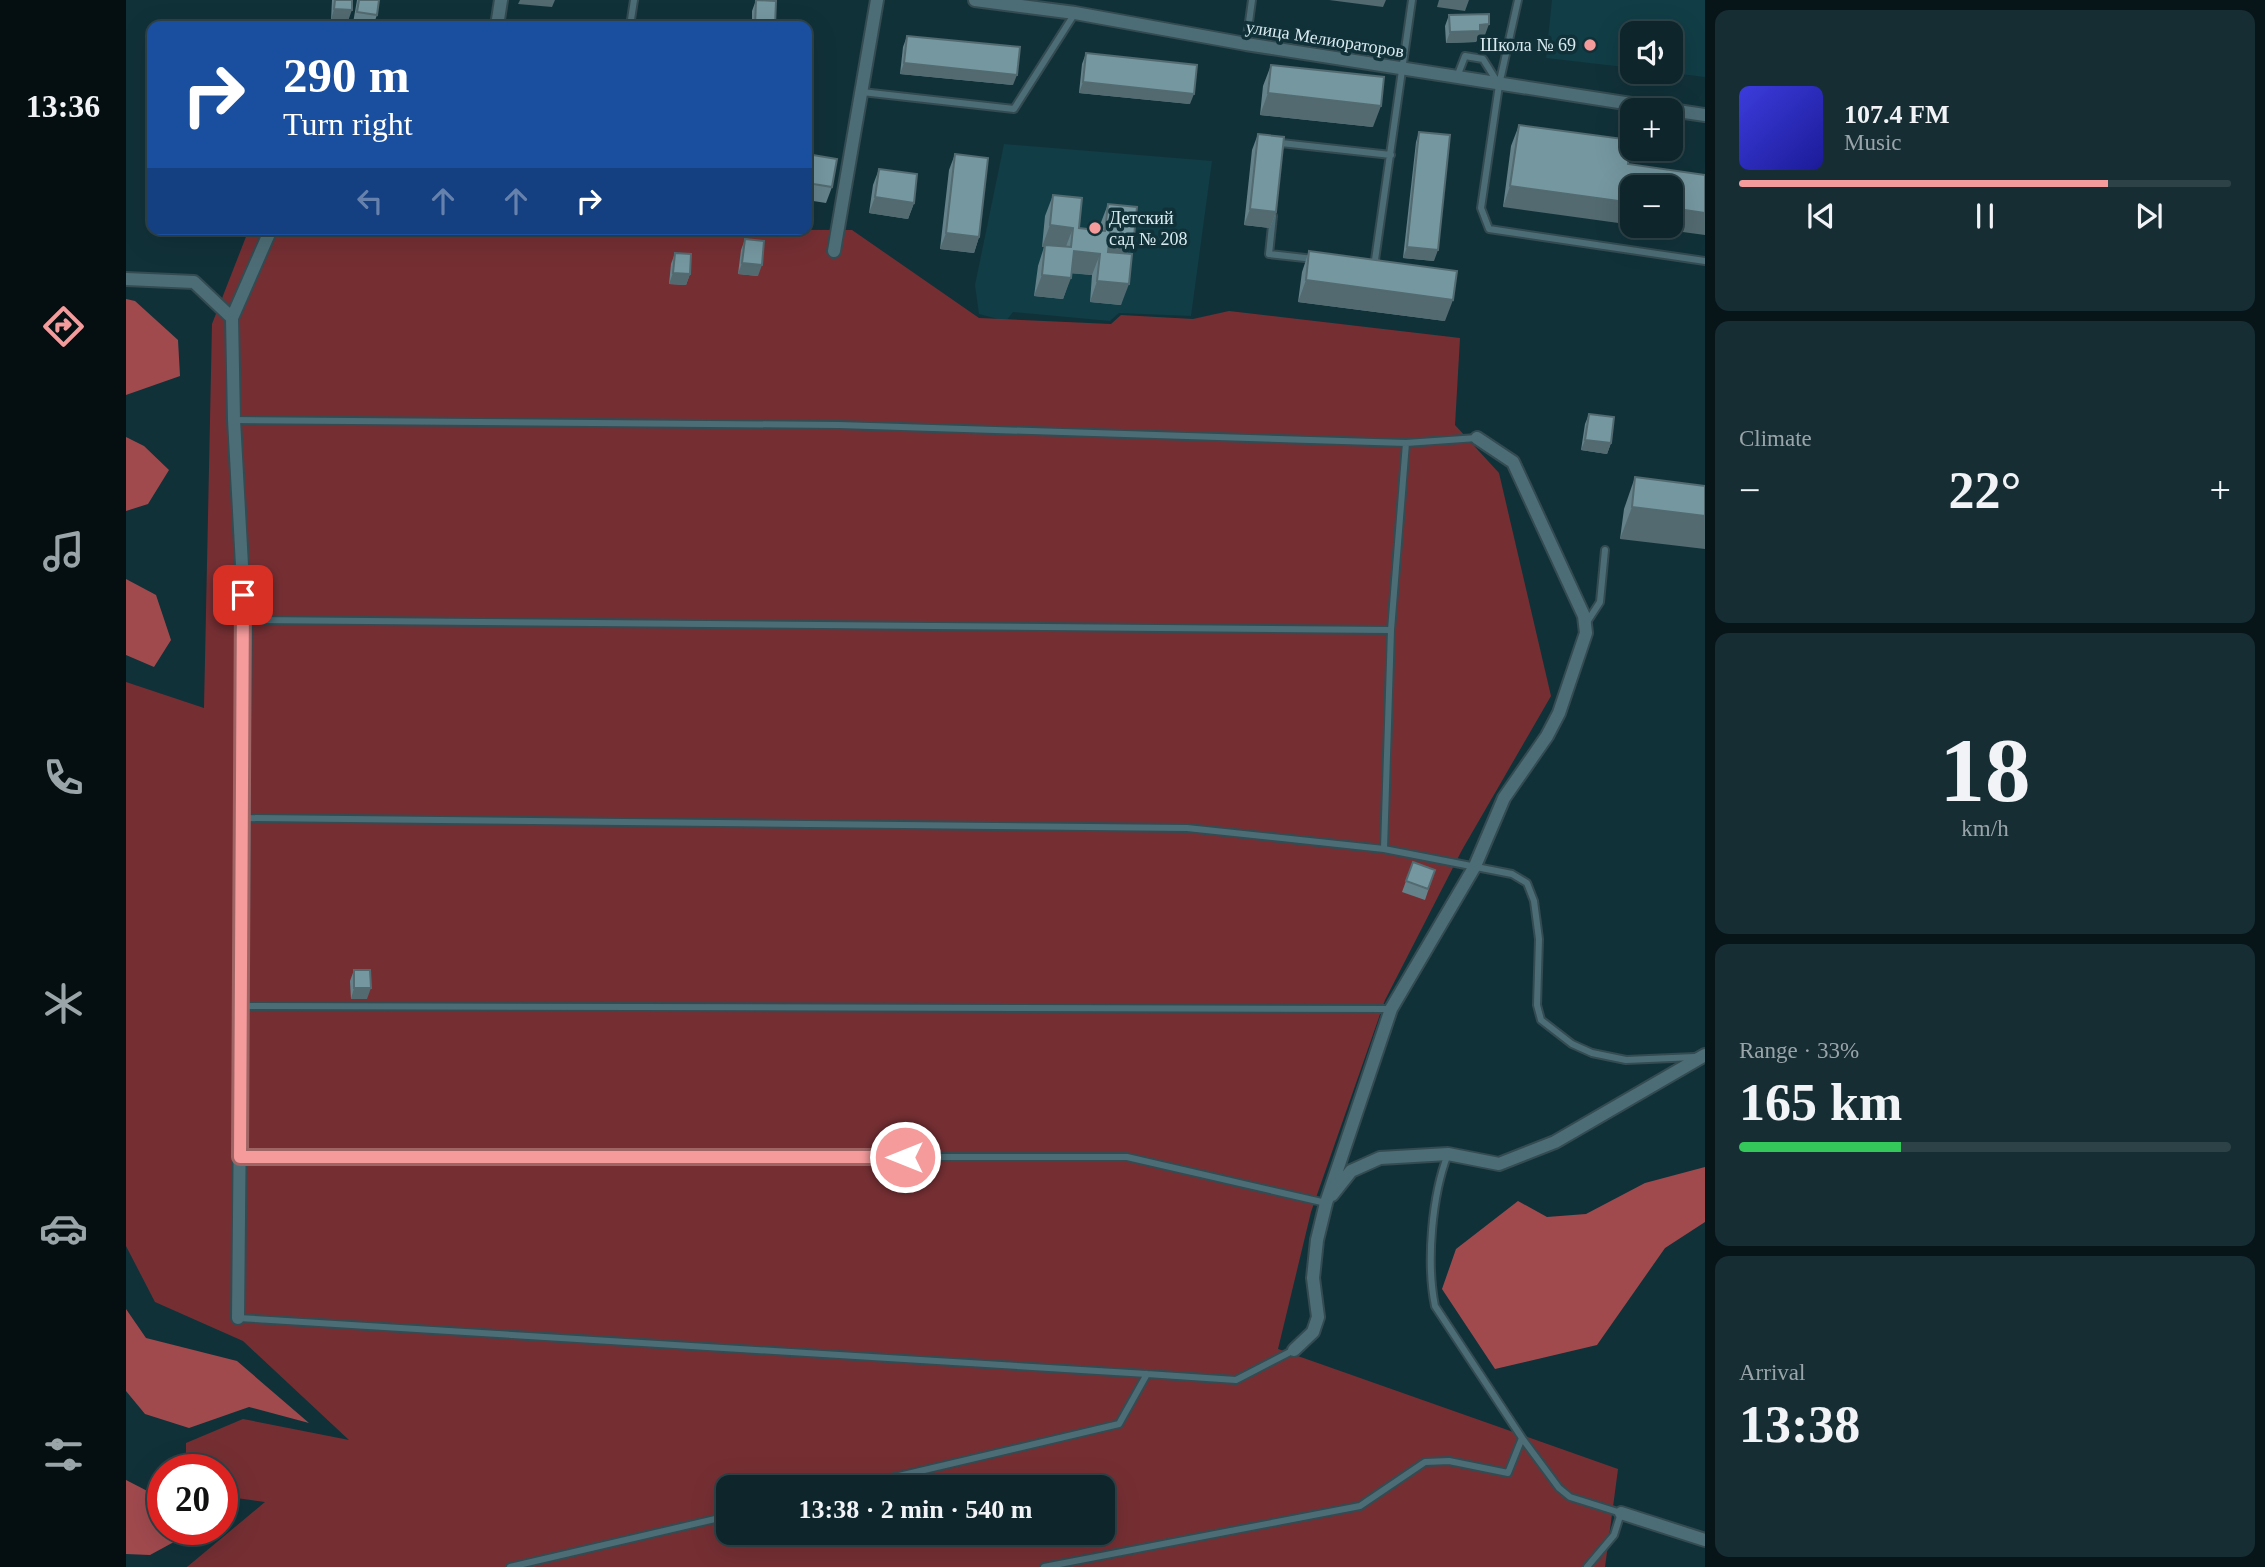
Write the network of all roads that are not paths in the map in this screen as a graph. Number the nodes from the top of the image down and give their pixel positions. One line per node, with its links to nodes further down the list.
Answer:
1 (501, 0): 10 (street)
2 (634, 0): 11 (lane)
3 (877, 0): 16 (street)
4 (975, 0): 8 (street, улица Мелиораторов)
5 (1252, 0): 12 (lane)
6 (1412, 0): 13 (lane)
7 (1518, 0): 15 (lane)
8 (1044, 5): 9 (street, улица Мелиораторов)
9 (1075, 13): 12 (street, улица Мелиораторов); 16 (lane)
10 (498, 21)
11 (631, 21)
12 (1246, 44): 13 (street, улица Мелиораторов)
13 (1403, 70): 14 (street, улица Мелиораторов); 20 (lane)
14 (1457, 77): 15 (street, улица Мелиораторов); 15 (lane)
15 (1499, 85): 17 (street, улица Мелиораторов); 26 (lane)
16 (862, 92): 24 (street)
17 (1620, 103)
18 (1683, 112): 19 (street, улица Мелиораторов)
19 (1705, 116)
20 (1391, 155): 21 (lane); 28 (lane)
21 (1279, 157)
22 (1273, 212): 25 (lane)
23 (268, 235): 31 (street)
24 (834, 251)
25 (1322, 260)
26 (1705, 261)
27 (1361, 265): 28 (lane)
28 (1374, 267): 29 (lane)
29 (1388, 269)
30 (126, 279): 31 (street)
31 (233, 318): 32 (street)
32 (234, 420): 34 (lane); 36 (street)
33 (1477, 438): 34 (lane); 37 (street)
34 (1406, 443): 38 (lane)
35 (1605, 550): 37 (lane)
36 (245, 620): 38 (lane); 39 (street)
37 (1586, 624): 41 (street)
38 (1391, 630): 40 (lane)
39 (243, 818): 40 (lane); 42 (street)
40 (1384, 849): 41 (lane)
41 (1475, 866): 43 (street); 44 (lane)
42 (241, 1006): 43 (lane); 46 (street)
43 (1391, 1009): 47 (street)
44 (1702, 1056): 45 (street)
45 (1448, 1154): 47 (street); 51 (lane)
46 (240, 1157): 47 (lane); 48 (street)
47 (1326, 1203): 49 (street)
48 (238, 1318): 50 (lane)
49 (1294, 1350): 50 (lane)
50 (1147, 1374): 52 (lane)
51 (1522, 1437): 53 (lane); 57 (lane)
52 (903, 1475)
53 (1621, 1513): 55 (street); 58 (lane)
54 (716, 1519): 56 (lane)
55 (1705, 1540)
56 (510, 1567)
57 (1044, 1567)
58 (1587, 1567)

